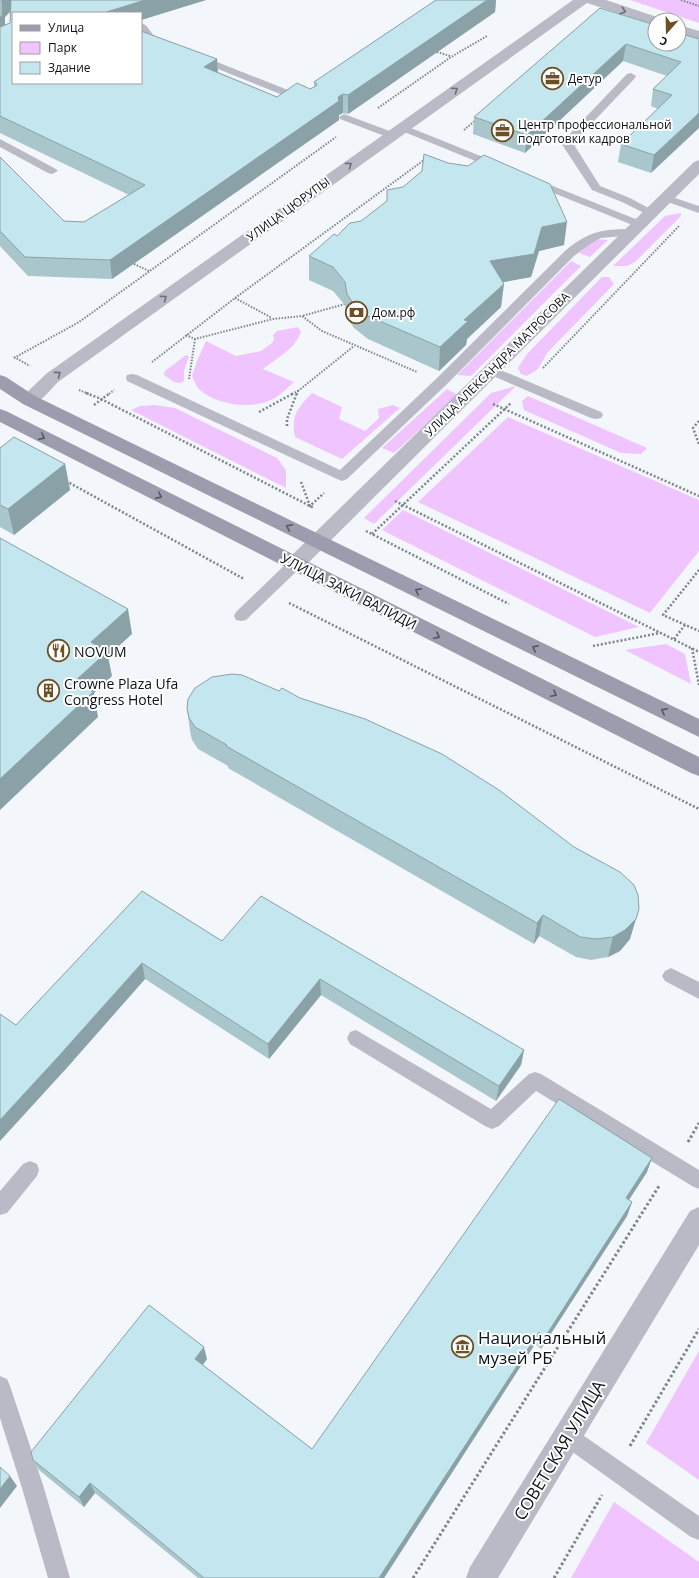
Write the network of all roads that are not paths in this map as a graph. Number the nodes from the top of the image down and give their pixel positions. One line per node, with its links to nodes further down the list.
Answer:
1 (582, 0): 12 (street, УЛИЦА ЦЮРУПЫ, one-way to 1)
2 (592, 0): 3 (street, one-way to 3)
3 (647, 18)
4 (142, 27): 7 (lane)
5 (687, 32): 6 (street)
6 (699, 36)
7 (175, 48)
8 (190, 54): 10 (lane)
9 (631, 76): 20 (lane)
10 (306, 98)
11 (344, 116): 12 (lane)
12 (396, 131): 16 (lane); 24 (street, УЛИЦА ЦЮРУПЫ, one-way to 12)
13 (0, 142): 15 (lane)
14 (699, 165): 18 (street, УЛИЦА АЛЕКСАНДРА МАТРОСОВА)
15 (52, 171)
16 (508, 171)
17 (523, 177): 20 (lane)
18 (666, 198): 19 (lane); 20 (street, УЛИЦА АЛЕКСАНДРА МАТРОСОВА)
19 (699, 210)
20 (640, 224): 21 (street, УЛИЦА АЛЕКСАНДРА МАТРОСОВА); 22 (lane)
21 (491, 370): 25 (lane); 27 (street, УЛИЦА АЛЕКСАНДРА МАТРОСОВА)
22 (132, 378)
23 (0, 381): 24 (main road)
24 (29, 400): 26 (main road, УЛИЦА ЦЮРУПЫ); 27 (main road, one-way to 24)
25 (596, 415)
26 (3, 420): 28 (main road, УЛИЦА ЗАКИ ВАЛИДИ, one-way to 28)
27 (317, 541): 28 (street, УЛИЦА АЛЕКСАНДРА МАТРОСОВА); 30 (main road, one-way to 27)
28 (295, 564): 29 (lane); 31 (main road, УЛИЦА ЗАКИ ВАЛИДИ, one-way to 31)
29 (241, 616)
30 (699, 729)
31 (699, 767)
32 (671, 976): 33 (lane)
33 (699, 991)
34 (356, 1038): 36 (lane)
35 (30, 1170): 37 (lane)
36 (699, 1180)
37 (0, 1206)
38 (699, 1220): 40 (street, СОВЕТСКАЯ УЛИЦА)
39 (0, 1386): 42 (lane)
40 (567, 1436): 41 (lane); 43 (street, СОВЕТСКАЯ УЛИЦА)
41 (699, 1529)
42 (59, 1578)
43 (481, 1578)

